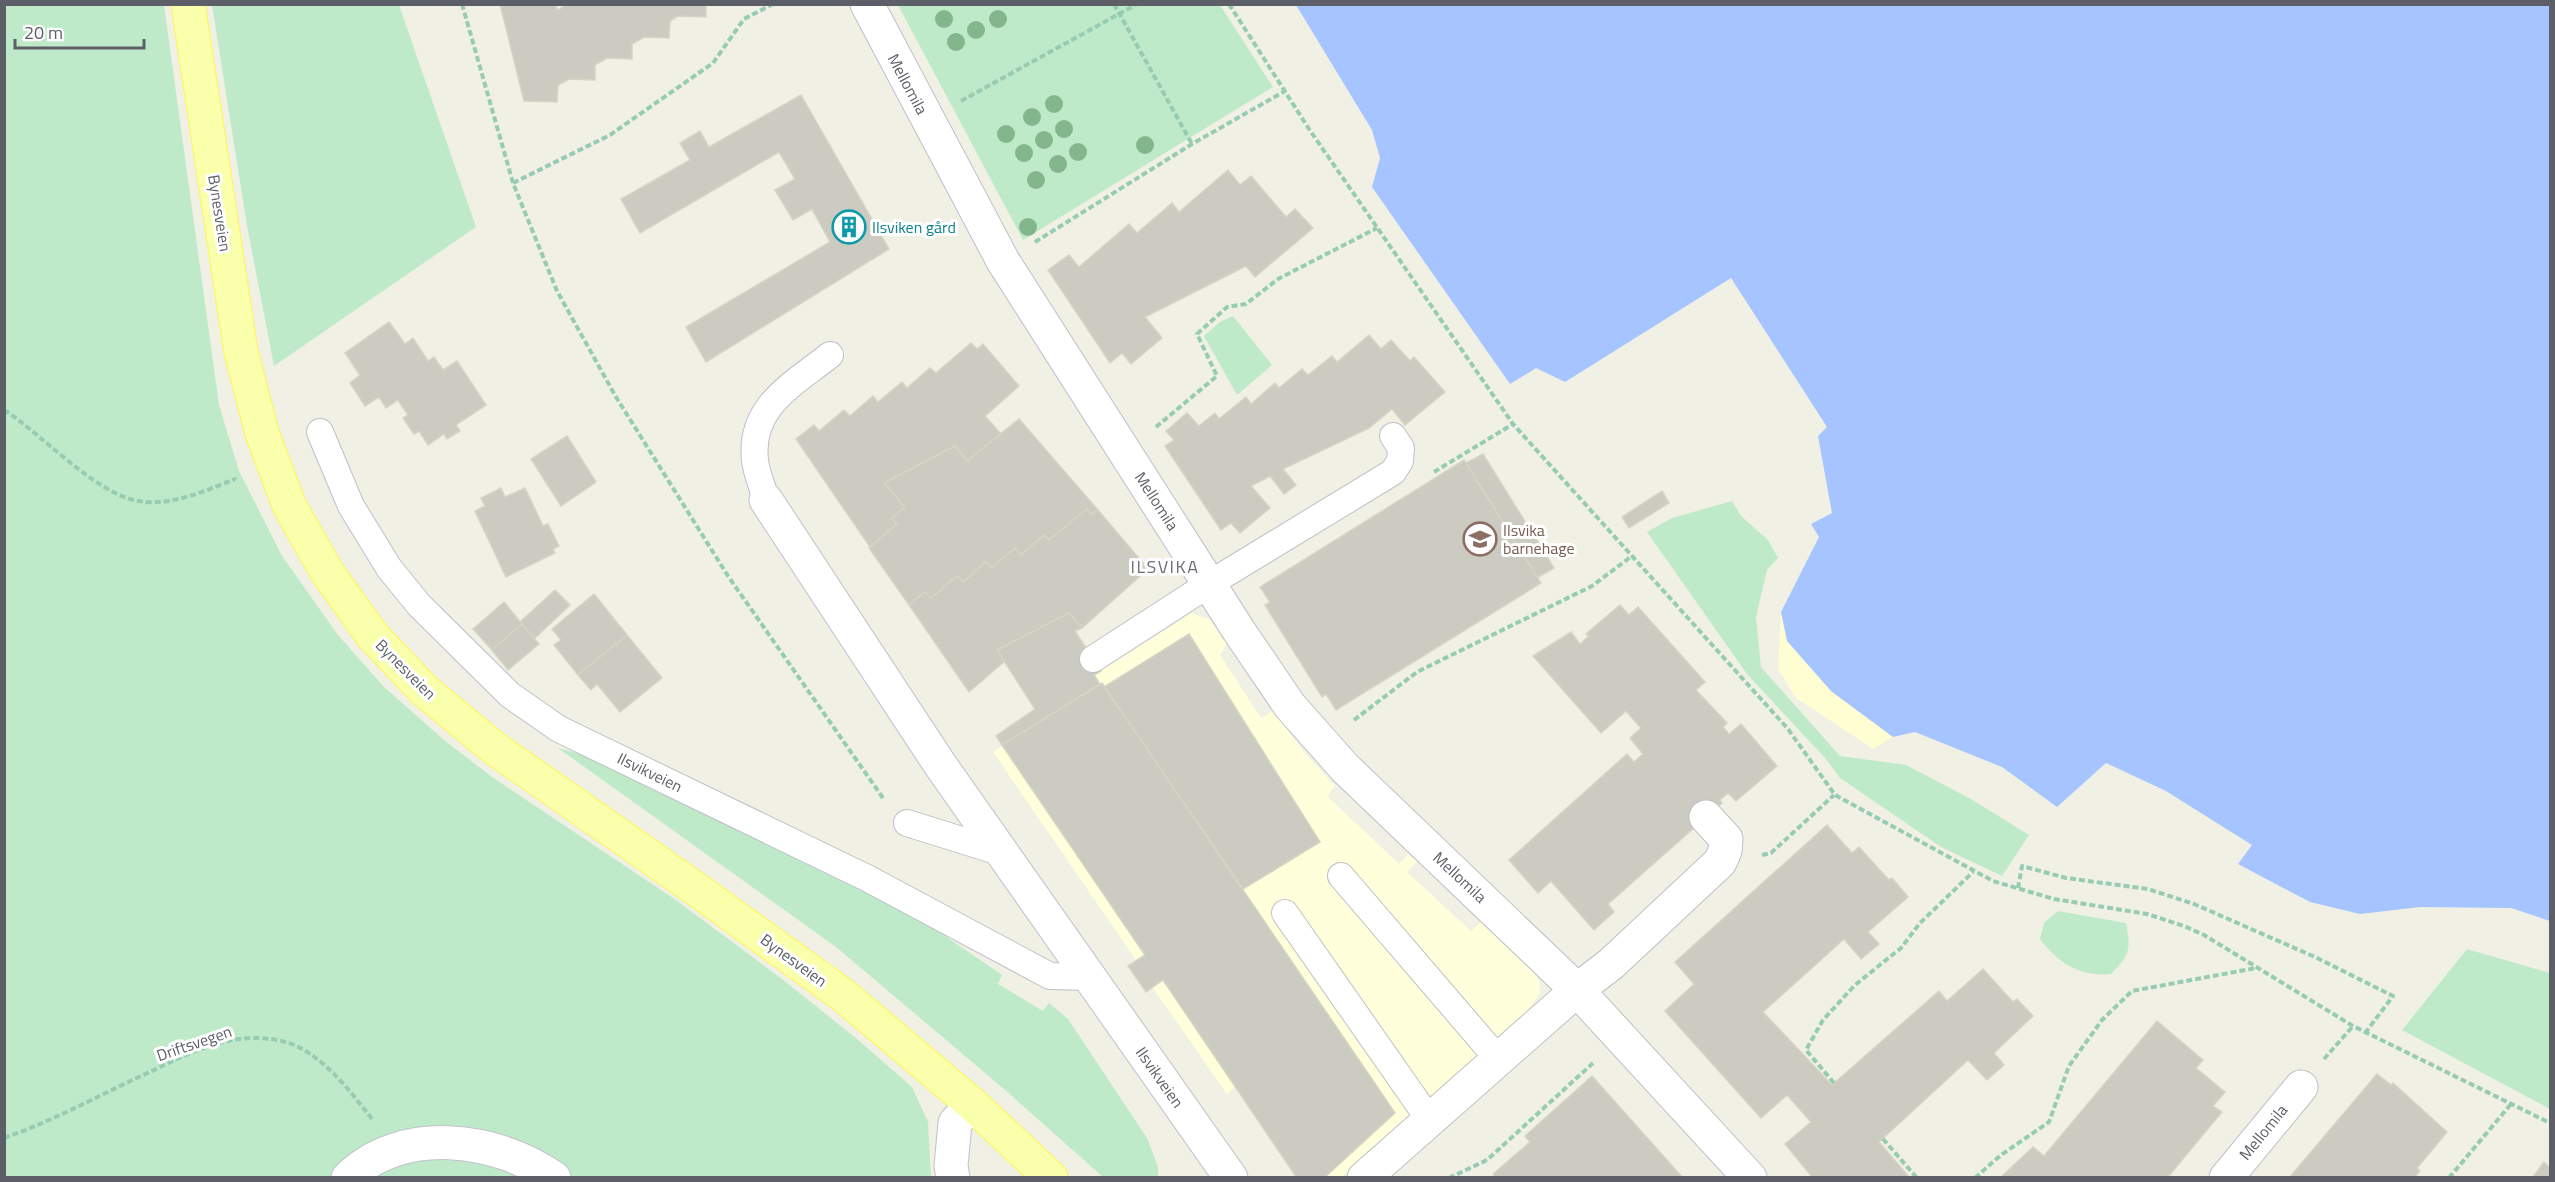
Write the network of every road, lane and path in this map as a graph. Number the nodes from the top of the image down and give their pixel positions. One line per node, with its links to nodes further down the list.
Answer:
1 (188, 4): 43 (main road, Bynesveien)
2 (462, 4): 12 (path)
3 (773, 4): 12 (path)
4 (867, 4): 14 (street, Mellomila)
5 (1114, 4): 8 (path)
6 (1137, 4): 8 (path)
7 (1229, 4): 9 (path)
8 (1120, 15): 10 (path); 11 (path)
9 (1285, 91): 11 (path); 13 (path)
10 (954, 104)
11 (1192, 144): 14 (path)
12 (513, 183): 28 (path)
13 (1377, 228): 17 (path); 22 (path)
14 (1003, 261): 23 (street, Mellomila)
15 (830, 355): 21 (lane)
16 (4, 410): 20 (path)
17 (1154, 429)
18 (320, 432): 36 (lane, Ilsvikveien)
19 (1393, 436): 23 (lane)
20 (235, 478)
21 (766, 500): 29 (street, Ilsvikveien)
22 (1632, 556): 25 (path); 26 (path)
23 (1209, 584): 24 (lane); 37 (street, Mellomila)
24 (1093, 659)
25 (1351, 722)
26 (1834, 795): 30 (path); 31 (path)
27 (1706, 817): 30 (street)
28 (907, 823): 29 (lane)
29 (1003, 853): 36 (street, Ilsvikveien)
30 (1720, 862): 37 (street)
31 (1973, 872): 33 (path); 41 (path)
32 (1341, 876): 39 (lane)
33 (2018, 888): 35 (path); 38 (path)
34 (1285, 913): 45 (lane)
35 (2257, 968): 38 (path); 59 (path)
36 (1089, 977): 54 (street, Ilsvikveien)
37 (1577, 990): 39 (street); 57 (street, Mellomila)
38 (2366, 1032): 44 (path)
39 (1498, 1059): 45 (street)
40 (1593, 1063): 56 (path)
41 (1834, 1083)
42 (2301, 1087): 60 (street, Mellomila)
43 (972, 1104): 52 (street); 53 (main road, Bynesveien)
44 (2511, 1104): 46 (path); 61 (path)
45 (1429, 1119): 55 (street)
46 (2550, 1123)
47 (4, 1138): 49 (path, Driftsvegen)
48 (1882, 1139): 58 (path)
49 (396, 1150): 50 (street); 51 (street)
50 (348, 1178)
51 (554, 1178)
52 (953, 1178)
53 (1051, 1178)
54 (1231, 1178)
55 (1364, 1178)
56 (1449, 1178)
57 (1750, 1178)
58 (1917, 1178)
59 (1975, 1178)
60 (2226, 1178)
61 (2449, 1178)

